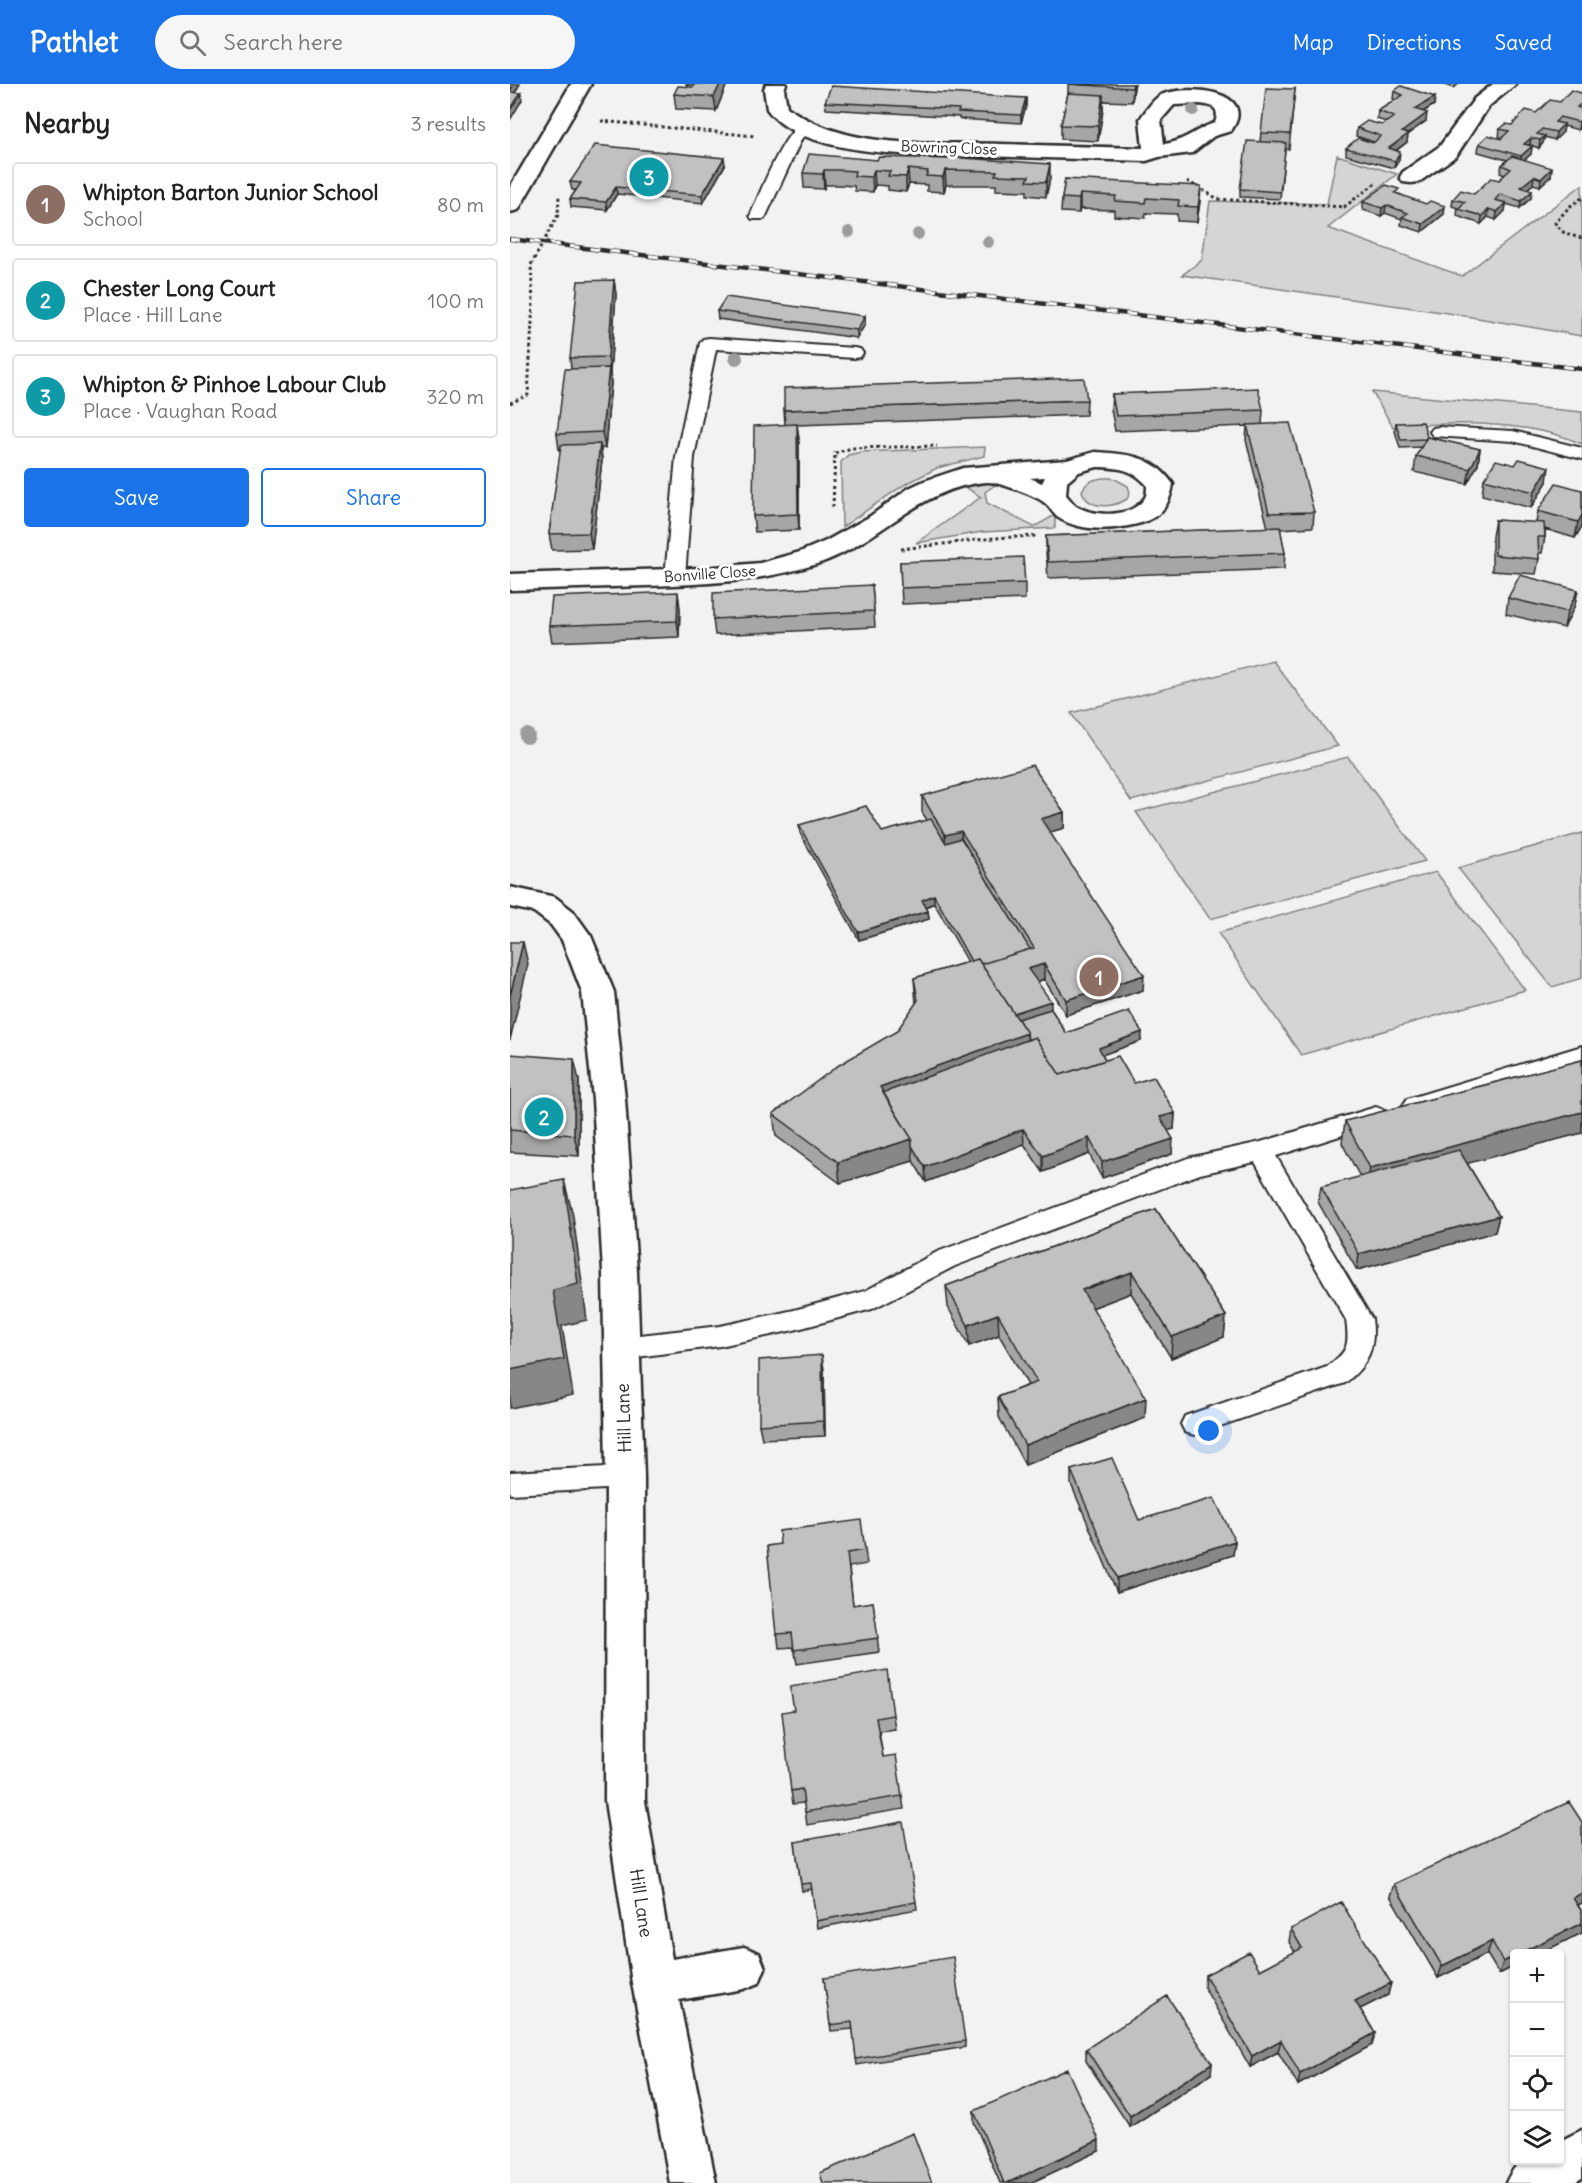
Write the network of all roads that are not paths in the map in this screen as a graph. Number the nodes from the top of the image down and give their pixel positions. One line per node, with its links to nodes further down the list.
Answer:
1 (581, 84): 7 (street)
2 (776, 84): 4 (street, Bowring Close)
3 (1506, 84): 6 (street)
4 (800, 132): 5 (street, Bowring Close); 8 (lane)
5 (1150, 153)
6 (1411, 177)
7 (510, 205)
8 (758, 216)
9 (854, 353): 15 (lane)
10 (1439, 432): 11 (lane)
11 (1582, 454)
12 (1070, 467): 13 (street, Bonville Close); 14 (street); 14 (street, Bonville Close)
13 (995, 472): 14 (street, Bonville Close); 15 (street, Bonville Close)
14 (1053, 496)
15 (675, 577): 16 (street, Bonville Close)
16 (510, 582)
17 (510, 897): 20 (street, Hill Lane)
18 (1582, 1055): 19 (lane)
19 (1261, 1151): 20 (lane); 21 (lane)
20 (622, 1348): 22 (street, Hill Lane)
21 (1194, 1424)
22 (625, 1477): 23 (lane); 25 (street, Hill Lane)
23 (510, 1483)
24 (744, 1968): 25 (street)
25 (654, 1983): 27 (street, Hill Lane)
26 (1582, 2153): 28 (street)
27 (693, 2183)
28 (1529, 2183)

